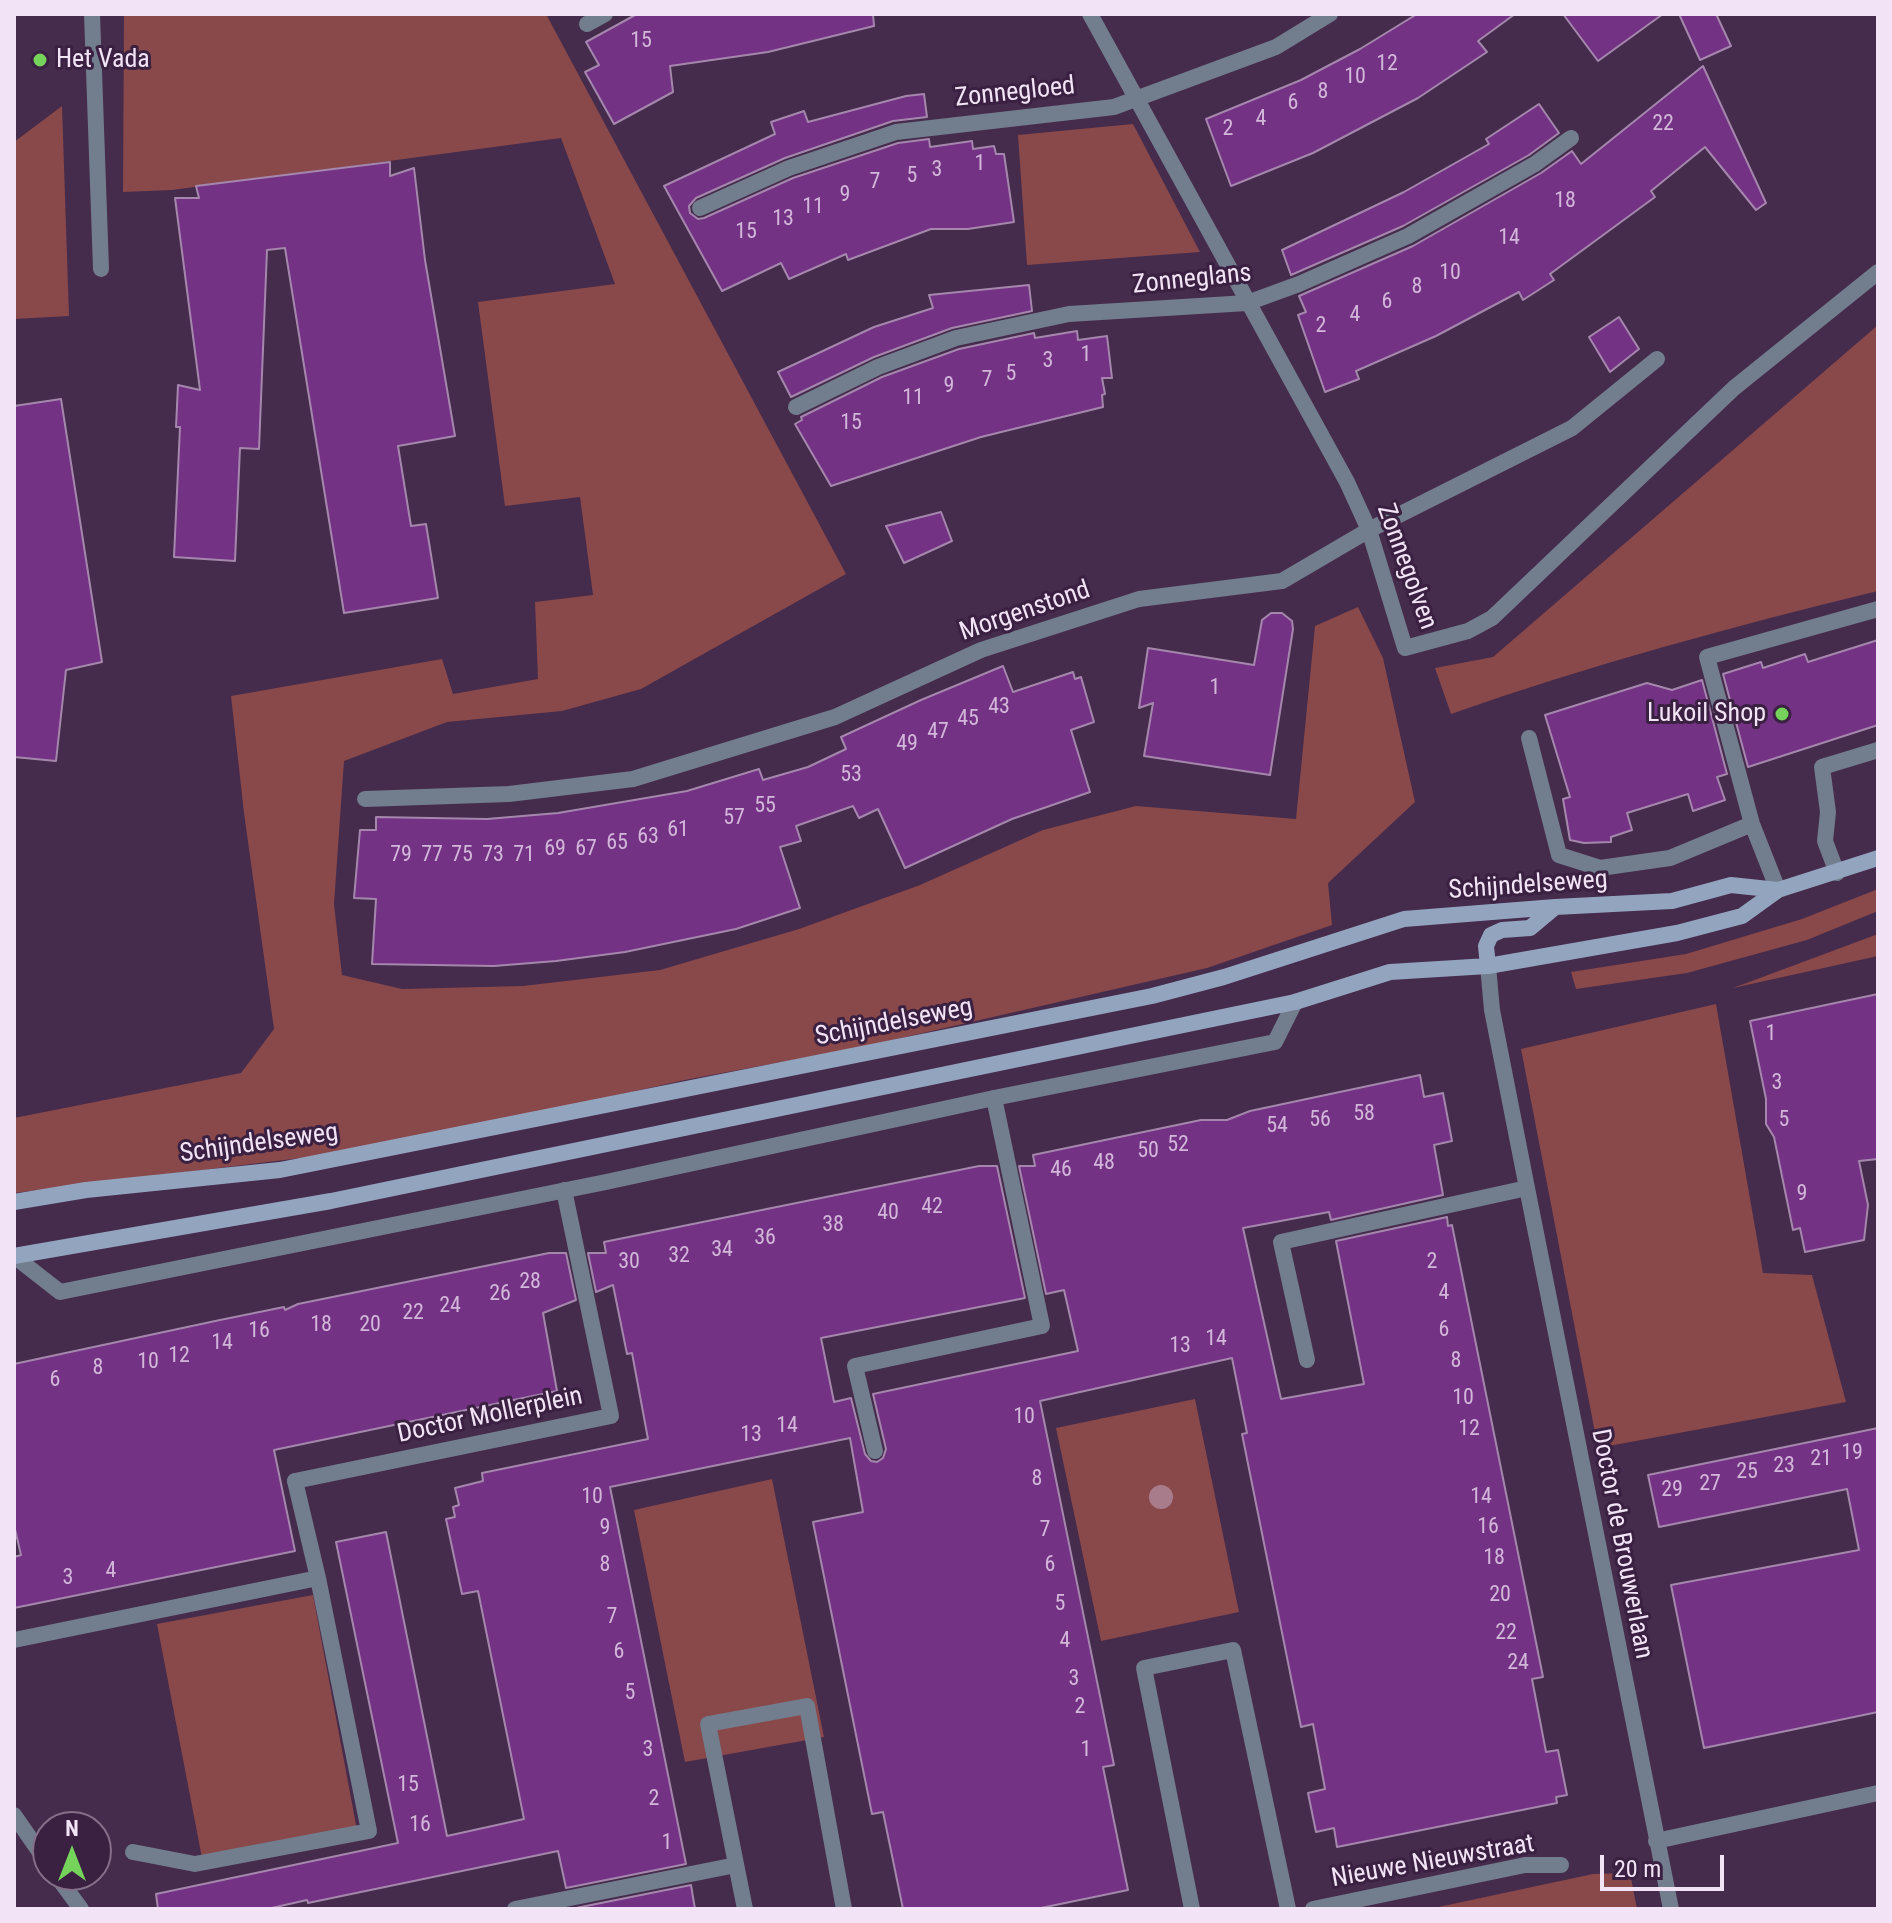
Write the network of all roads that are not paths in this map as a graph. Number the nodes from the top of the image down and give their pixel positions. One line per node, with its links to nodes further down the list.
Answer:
1 (92, 14): 9 (street)
2 (605, 14): 5 (street)
3 (1090, 14): 6 (street, Zonnegolven)
4 (1330, 14): 6 (street, Zonnegloed)
5 (587, 24)
6 (1137, 99): 8 (street, Zonnegloed); 11 (street, Zonnegolven)
7 (1571, 138): 11 (street, Zonneglans)
8 (700, 208)
9 (101, 269)
10 (1878, 272): 14 (street, Zonnegolven)
11 (1247, 303): 13 (street, Zonneglans); 14 (street, Zonnegolven)
12 (1657, 359): 14 (street, Morgenstond)
13 (796, 407)
14 (1369, 530): 18 (street, Morgenstond)
15 (1878, 609): 19 (street)
16 (1529, 738): 19 (street)
17 (1878, 750): 21 (street)
18 (365, 799)
19 (1752, 824): 22 (street)
20 (1878, 858): 21 (main road, Schijndelseweg)
21 (1837, 873): 22 (main road, Schijndelseweg)
22 (1778, 890): 23 (main road, Schijndelseweg); 24 (main road, Schijndelseweg)
23 (1555, 907): 24 (main road); 29 (main road, Schijndelseweg)
24 (1488, 966): 25 (main road, Schijndelseweg); 27 (street, Doctor de Brouwerlaan)
25 (1295, 1002): 26 (street, Schijndelseweg); 30 (main road, Schijndelseweg)
26 (994, 1098): 28 (street, Schijndelseweg); 32 (street)
27 (1527, 1188): 31 (street); 38 (street, Doctor de Brouwerlaan)
28 (564, 1190): 30 (street, Schijndelseweg); 33 (street, Doctor Mollerplein)
29 (14, 1202)
30 (14, 1256)
31 (1307, 1360)
32 (875, 1451)
33 (318, 1578): 34 (street); 39 (street)
34 (14, 1640)
35 (1878, 1793): 38 (street)
36 (14, 1815): 37 (street)
37 (32, 1841)
38 (1656, 1841): 50 (street, Doctor de Brouwerlaan)
39 (133, 1852)
40 (736, 1865): 44 (street); 45 (street); 46 (street)
41 (1561, 1865): 49 (street, Nieuwe Nieuwstraat)
42 (68, 1891): 43 (street)
43 (81, 1909)
44 (515, 1909)
45 (745, 1909)
46 (844, 1909)
47 (1192, 1909): 48 (street)
48 (1288, 1909)
49 (1313, 1909)
50 (1671, 1909)

